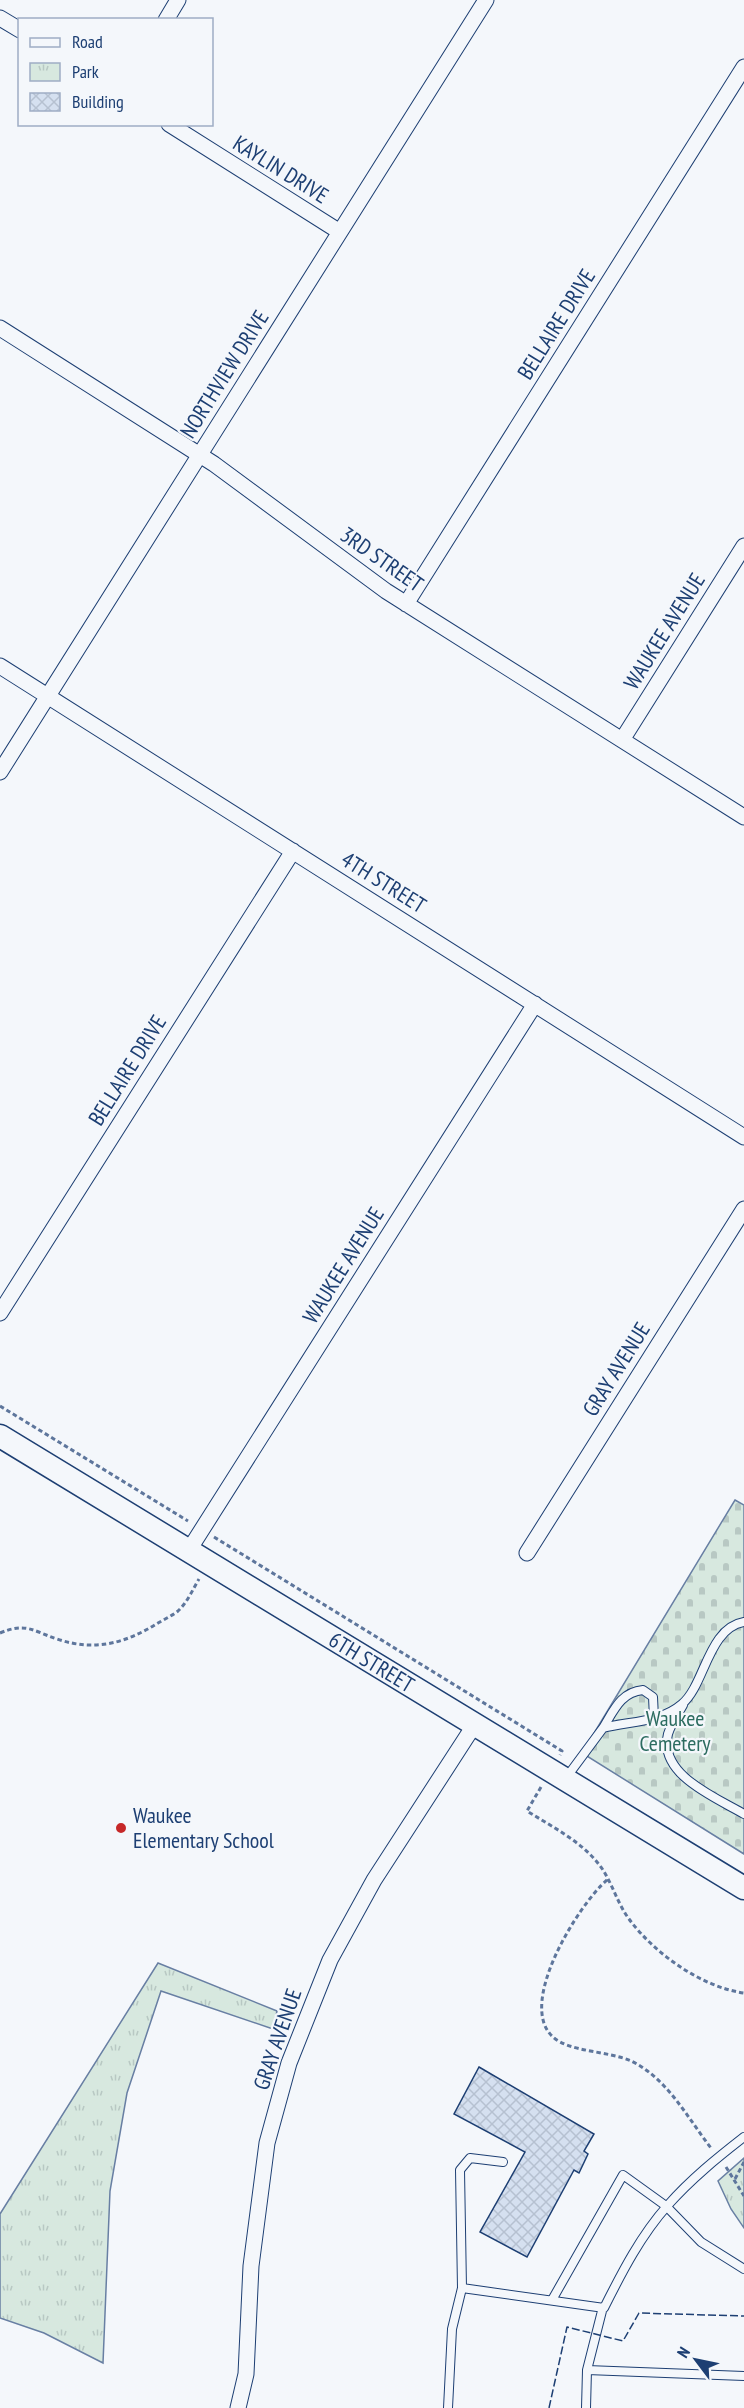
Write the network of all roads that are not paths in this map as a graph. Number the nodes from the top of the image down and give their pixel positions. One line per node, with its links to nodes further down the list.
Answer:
1 (178, 0): 4 (street)
2 (486, 0): 8 (street, NORTHVIEW DRIVE)
3 (0, 18): 5 (street)
4 (166, 18)
5 (18, 29)
6 (744, 68): 12 (street, BELLAIRE DRIVE)
7 (172, 126): 8 (street, KAYLIN DRIVE)
8 (340, 232): 10 (street, NORTHVIEW DRIVE)
9 (0, 328): 10 (street, 3RD STREET)
10 (200, 454): 12 (street, 3RD STREET); 14 (street, NORTHVIEW DRIVE)
11 (744, 546): 15 (street, WAUKEE AVENUE)
12 (406, 604): 15 (street, 3RD STREET)
13 (0, 666): 14 (street, 4TH STREET)
14 (48, 696): 16 (street, NORTHVIEW DRIVE); 18 (street, 4TH STREET)
15 (622, 740): 17 (street, 3RD STREET)
16 (0, 772)
17 (744, 817)
18 (292, 851): 19 (street, 4TH STREET); 22 (street, BELLAIRE DRIVE)
19 (535, 1004): 20 (street, 4TH STREET); 24 (street, WAUKEE AVENUE)
20 (744, 1137)
21 (744, 1209): 25 (street, GRAY AVENUE)
22 (0, 1313)
23 (0, 1436): 24 (main road, 6TH STREET)
24 (189, 1550): 29 (main road, 6TH STREET)
25 (526, 1553)
26 (744, 1622): 27 (lane)
27 (684, 1703): 28 (lane); 32 (lane)
28 (654, 1718): 30 (lane); 30 (lane)
29 (474, 1724): 31 (main road, 6TH STREET); 43 (street, GRAY AVENUE)
30 (603, 1728): 31 (lane)
31 (565, 1779): 33 (main road, 6TH STREET)
32 (744, 1814)
33 (744, 1888)
34 (744, 2137): 36 (lane)
35 (503, 2162): 38 (lane)
36 (666, 2206): 37 (lane); 39 (lane); 40 (lane)
37 (744, 2269)
38 (462, 2288): 39 (lane); 44 (lane)
39 (552, 2300): 40 (lane)
40 (603, 2307): 41 (lane)
41 (587, 2370): 42 (lane); 45 (lane)
42 (744, 2376)
43 (238, 2408)
44 (448, 2408)
45 (586, 2408)

